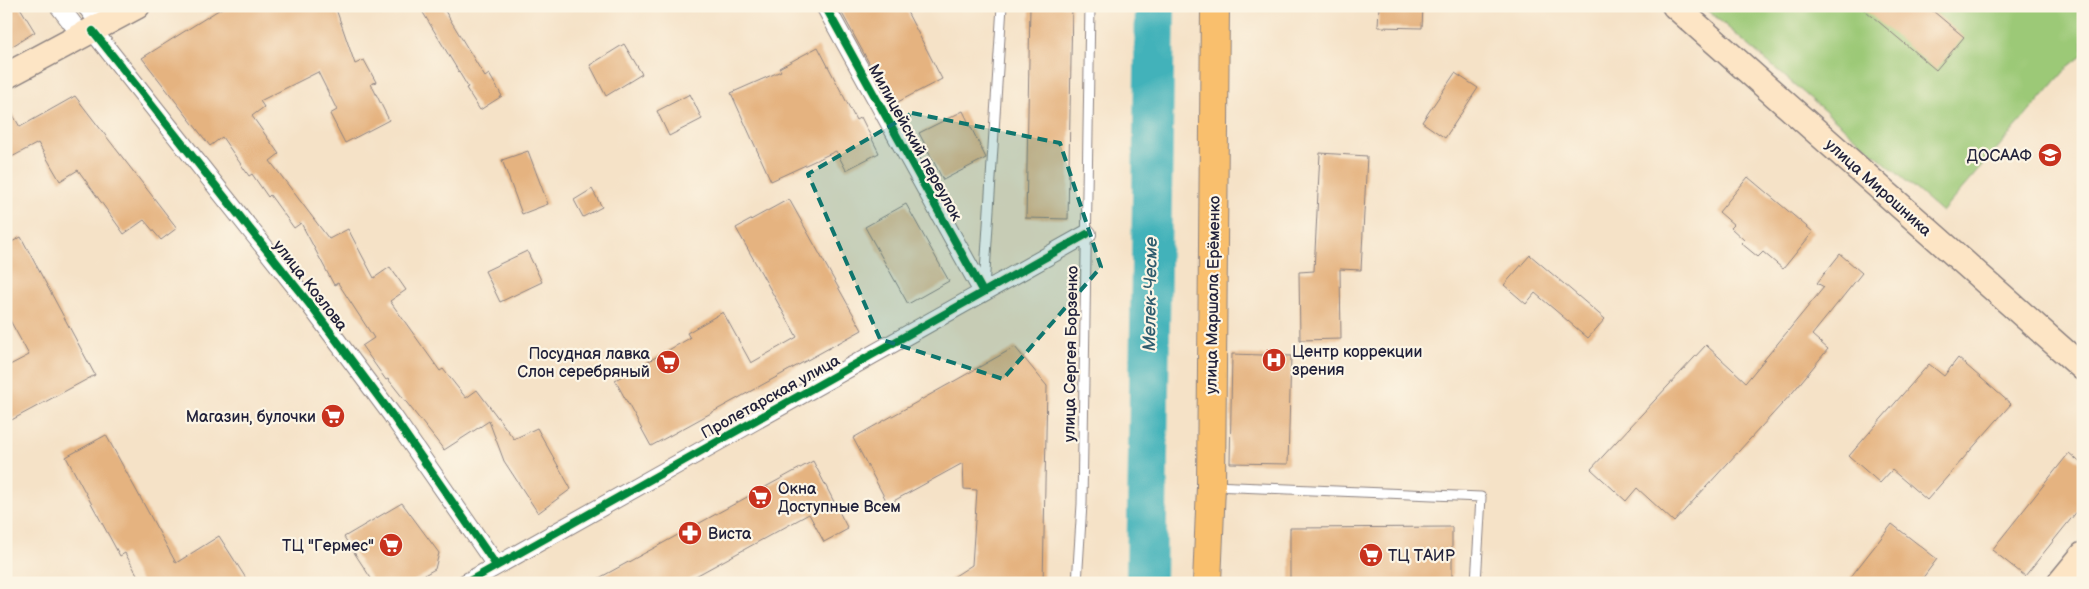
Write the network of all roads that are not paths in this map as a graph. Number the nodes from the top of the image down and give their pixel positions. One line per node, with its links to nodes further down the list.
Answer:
1 (59, 6): 9 (street, улица Козлова)
2 (86, 6): 9 (street, улица Козлова)
3 (137, 6): 9 (main road)
4 (825, 6): 12 (street, Милицейский переулок)
5 (1002, 6): 12 (lane)
6 (1090, 6): 11 (lane, улица Сергея Борзенко)
7 (1215, 6): 14 (main road, улица Маршала Ерёменко)
8 (1675, 6): 13 (main road, улица Мирошника)
9 (92, 31): 10 (main road); 16 (street, улица Козлова)
10 (6, 76)
11 (1088, 234): 12 (street, Пролетарская улица); 18 (lane, улица Сергея Борзенко)
12 (983, 292): 16 (street, Пролетарская улица)
13 (2083, 368)
14 (1211, 486): 19 (main road, улица Маршала Ерёменко); 20 (lane)
15 (2083, 554): 21 (main road)
16 (496, 565): 17 (street, Пролетарская улица)
17 (466, 583)
18 (1078, 583)
19 (1207, 583)
20 (1476, 583)
21 (2060, 583)

